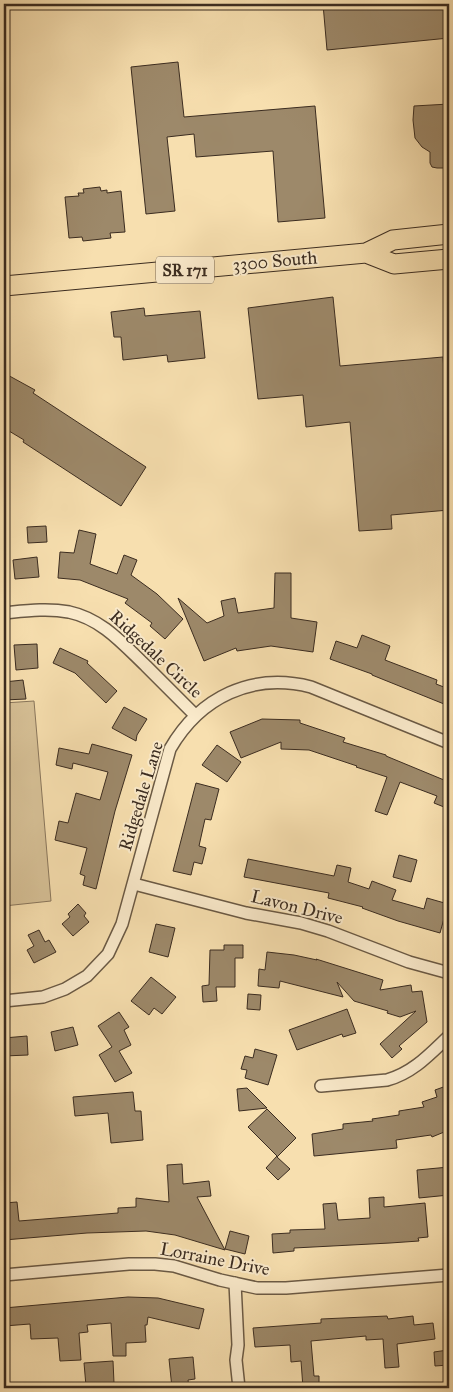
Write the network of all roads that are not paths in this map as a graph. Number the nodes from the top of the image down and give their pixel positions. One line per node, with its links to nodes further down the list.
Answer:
1 (449, 234): 2 (main road, 3300 South / SR 171)
2 (366, 253): 3 (main road, 3300 South / SR 171); 4 (main road, 3300 South / SR 171)
3 (449, 259)
4 (4, 286)
5 (4, 613): 6 (street, Ridgedale Circle)
6 (196, 715): 7 (street, Ridgedale Lane); 8 (street, Ridgedale Lane)
7 (449, 743)
8 (134, 884): 9 (street, Lavon Drive); 10 (street, Ridgedale Lane)
9 (449, 973)
10 (4, 1001)
11 (449, 1036): 12 (street)
12 (321, 1086)
13 (4, 1275): 15 (street, Lorraine Drive)
14 (449, 1275): 15 (street, Lorraine Drive)
15 (235, 1283): 16 (street)
16 (239, 1388)

